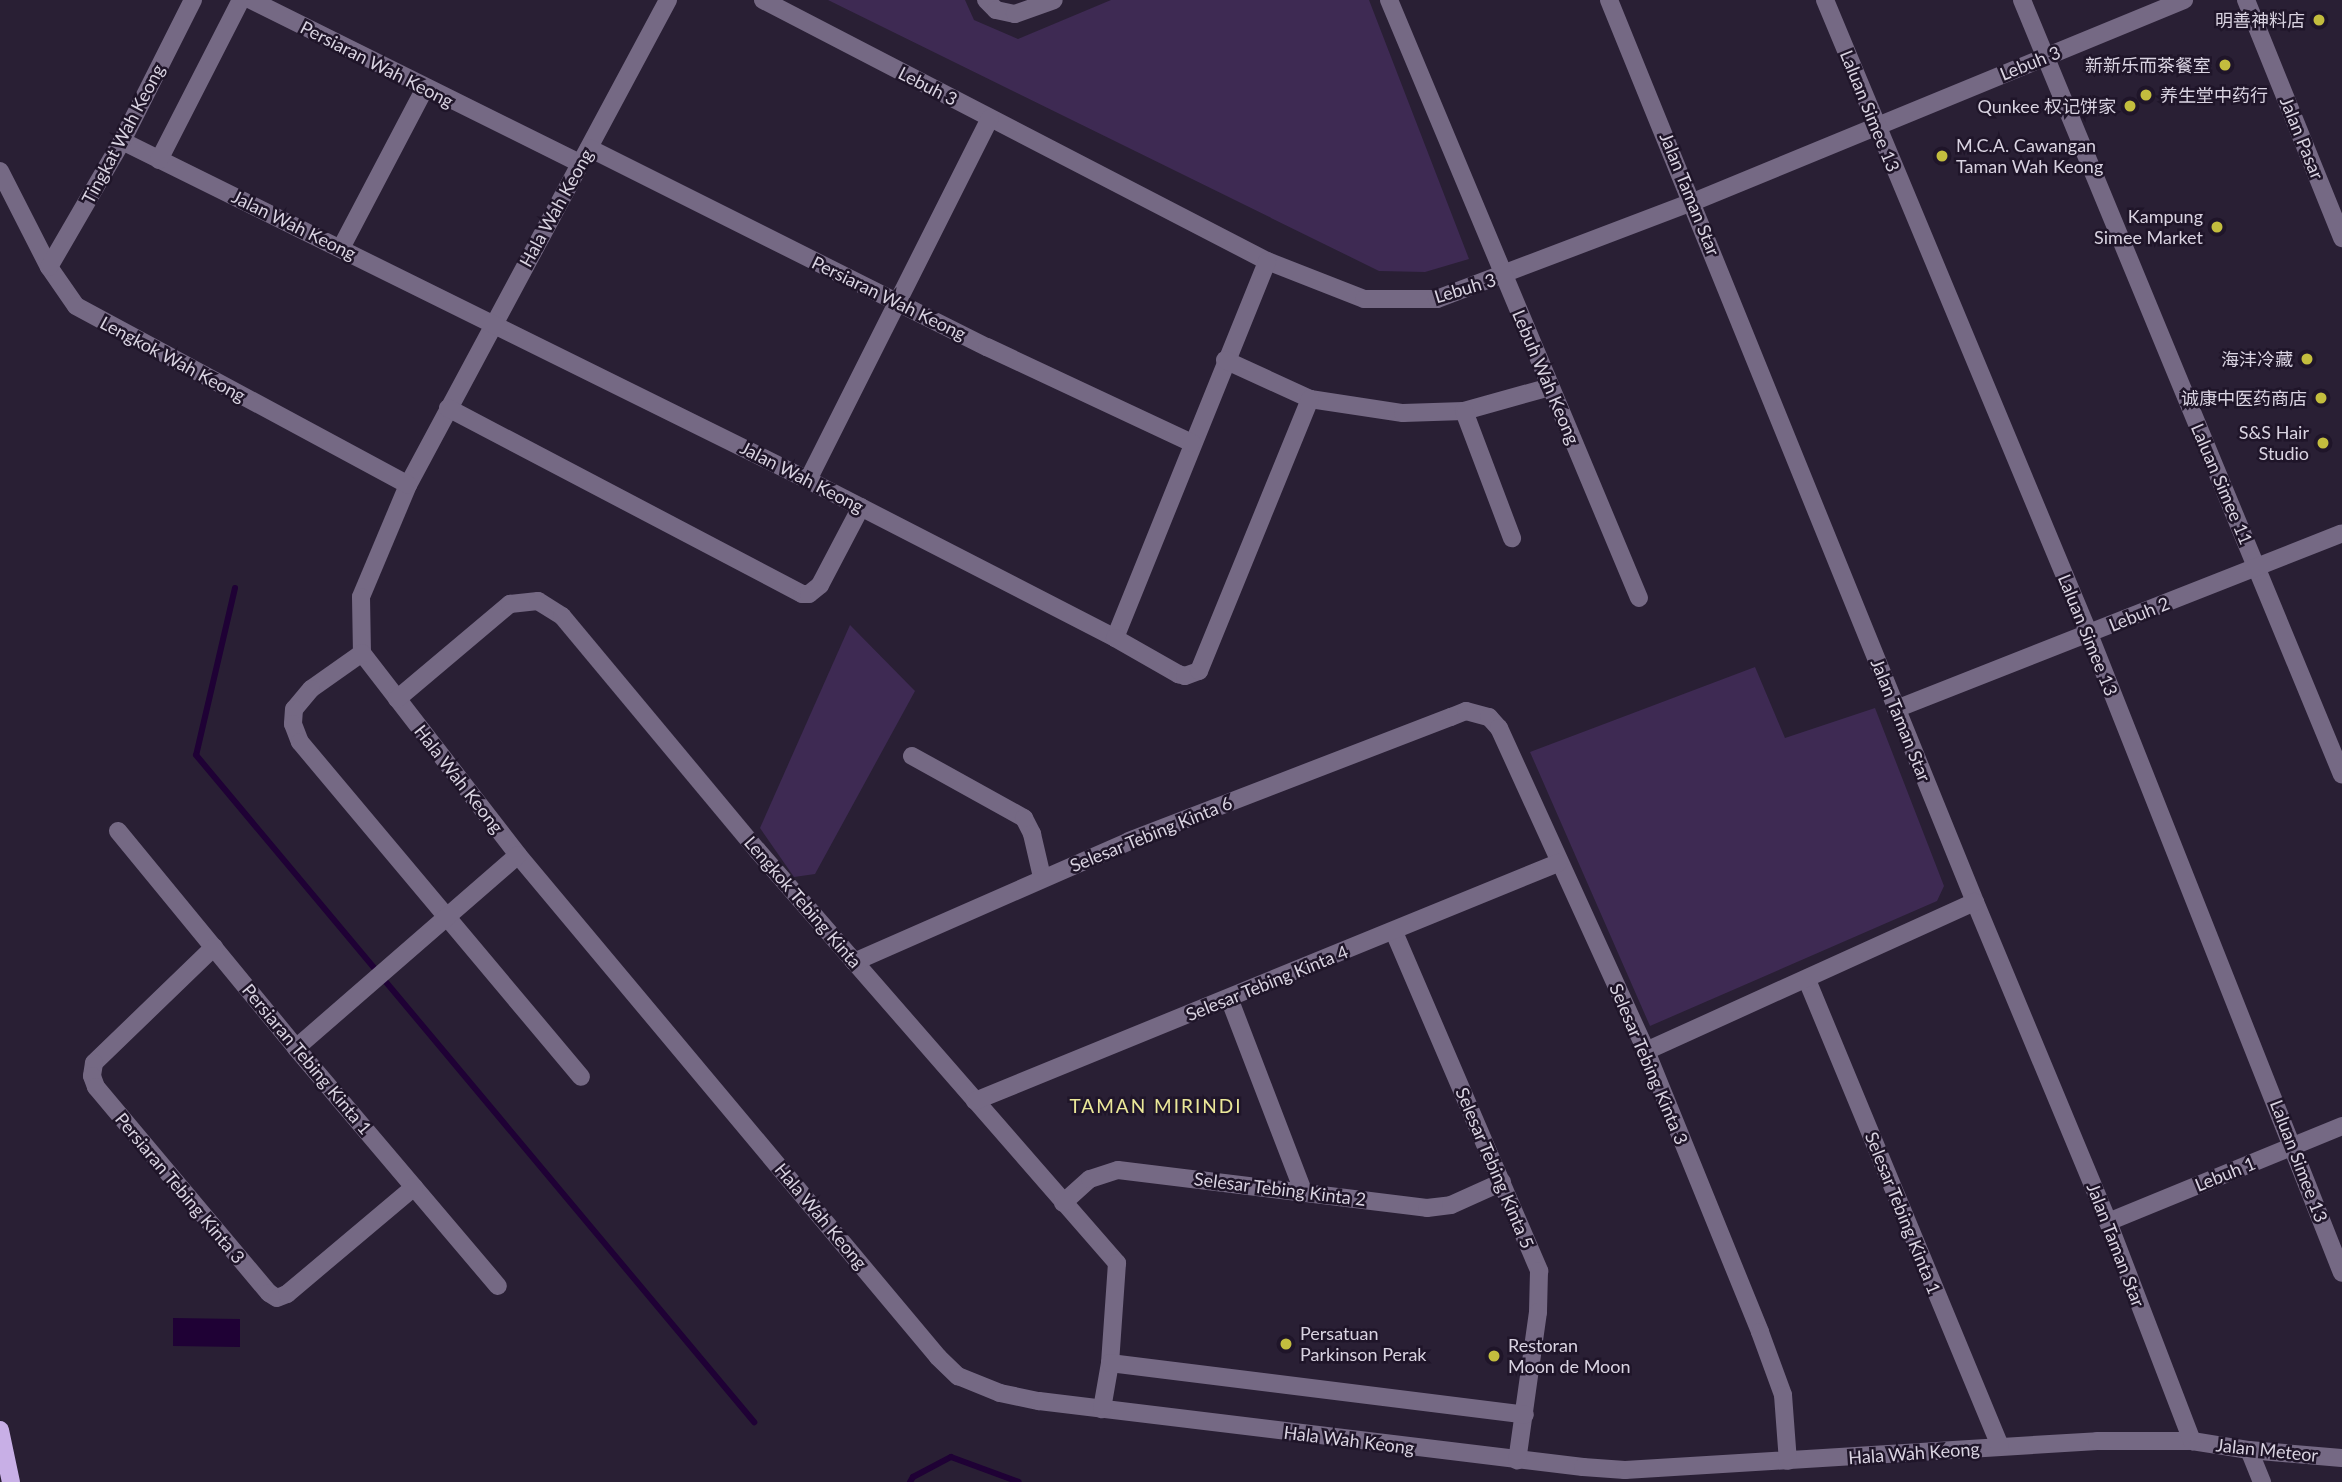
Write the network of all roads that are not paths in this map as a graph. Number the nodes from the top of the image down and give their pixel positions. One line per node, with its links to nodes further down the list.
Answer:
1 (193, 0): 18 (street, Tingkat Wah Keong)
2 (242, 0): 20 (street)
3 (251, 0): 15 (street, Persiaran Wah Keong)
4 (668, 0): 19 (street, Hala Wah Keong)
5 (762, 0): 16 (street, Lebuh 3)
6 (986, 0): 7 (street)
7 (1054, 0)
8 (1389, 0): 27 (street, Lebuh Wah Keong)
9 (1609, 0): 22 (street, Jalan Taman Star)
10 (1825, 0): 17 (street, Laluan Simee 13)
11 (2022, 0): 14 (street, Laluan Simee 11)
12 (2184, 0): 14 (street, Lebuh 3)
13 (2246, 0): 23 (street, Jalan Pasar)
14 (2045, 57): 17 (street, Lebuh 3); 41 (street, Laluan Simee 11)
15 (425, 88): 19 (street, Persiaran Wah Keong); 24 (street)
16 (990, 118): 25 (street, Lebuh 3); 28 (street)
17 (1876, 127): 22 (street, Lebuh 3); 43 (street, Laluan Simee 13)
18 (122, 141): 20 (street, Jalan Wah Keong); 26 (street, Tingkat Wah Keong)
19 (584, 155): 28 (street, Persiaran Wah Keong); 29 (street, Hala Wah Keong)
20 (159, 160): 24 (street, Jalan Wah Keong)
21 (0, 171): 26 (street, Lengkok Wah Keong)
22 (1693, 202): 27 (street, Lebuh 3); 47 (street, Jalan Taman Star)
23 (2342, 237)
24 (341, 248): 29 (street, Jalan Wah Keong)
25 (1267, 261): 27 (street, Lebuh 3); 30 (street)
26 (49, 267): 37 (street, Lengkok Wah Keong)
27 (1503, 276): 31 (street, Lebuh Wah Keong)
28 (898, 302): 35 (street, Persiaran Wah Keong); 36 (street)
29 (494, 323): 33 (street, Hala Wah Keong); 36 (street, Jalan Wah Keong)
30 (1225, 360): 32 (street); 35 (street)
31 (1550, 387): 34 (street); 42 (street, Lebuh Wah Keong)
32 (1310, 399): 34 (street); 44 (street, Jalan Wah Keong)
33 (448, 408): 37 (street, Hala Wah Keong); 38 (street)
34 (1464, 411): 40 (street)
35 (1192, 443): 44 (street)
36 (808, 480): 38 (street, Jalan Wah Keong)
37 (408, 485): 45 (street, Hala Wah Keong)
38 (861, 507): 44 (street, Jalan Wah Keong)
39 (2342, 533): 41 (street, Lebuh 2)
40 (1513, 538)
41 (2256, 566): 43 (street, Lebuh 2); 50 (street, Laluan Simee 11)
42 (1639, 598)
43 (2089, 635): 47 (street, Lebuh 2); 67 (street, Laluan Simee 13)
44 (1115, 638)
45 (362, 653): 46 (street, Hala Wah Keong); 56 (street)
46 (397, 699): 52 (street, Hala Wah Keong); 59 (street, Lengkok Tebing Kinta)
47 (1896, 709): 55 (street, Jalan Taman Star)
48 (1451, 717): 53 (street, Selesar Tebing Kinta 3); 54 (street, Selesar Tebing Kinta 6)
49 (912, 756): 54 (street)
50 (2342, 775)
51 (118, 831): 58 (street, Persiaran Tebing Kinta 1)
52 (518, 855): 56 (street); 76 (street, Hala Wah Keong)
53 (1558, 863): 57 (street, Selesar Tebing Kinta 4); 63 (street, Selesar Tebing Kinta 3)
54 (1042, 877): 59 (street, Selesar Tebing Kinta 6)
55 (1975, 902): 60 (street); 72 (street, Jalan Taman Star)
56 (448, 915): 62 (street); 64 (street)
57 (1394, 932): 61 (street, Selesar Tebing Kinta 4); 68 (street, Selesar Tebing Kinta 5)
58 (214, 947): 62 (street, Persiaran Tebing Kinta 1); 69 (street, Persiaran Tebing Kinta 3)
59 (854, 962): 65 (street, Lengkok Tebing Kinta)
60 (1807, 980): 63 (street); 80 (street, Selesar Tebing Kinta 1)
61 (1229, 998): 65 (street, Selesar Tebing Kinta 4); 70 (street)
62 (296, 1048): 69 (street, Persiaran Tebing Kinta 1)
63 (1646, 1051): 84 (street, Selesar Tebing Kinta 3)
64 (581, 1077)
65 (975, 1101): 71 (street, Lengkok Tebing Kinta)
66 (2342, 1126): 67 (street, Lebuh 1)
67 (2293, 1146): 72 (street, Lebuh 1); 73 (street, Laluan Simee 13)
68 (1502, 1182): 70 (street, Selesar Tebing Kinta 2); 77 (street, Selesar Tebing Kinta 5)
69 (414, 1187): 74 (street, Persiaran Tebing Kinta 1)
70 (1304, 1193): 71 (street, Selesar Tebing Kinta 2)
71 (1063, 1203): 75 (street, Lengkok Tebing Kinta)
72 (2108, 1222): 79 (street, Jalan Taman Star)
73 (2342, 1273)
74 (498, 1286)
75 (1110, 1363): 76 (street, Lengkok Tebing Kinta); 77 (street)
76 (1102, 1409): 83 (street, Hala Wah Keong)
77 (1525, 1415): 83 (street, Selesar Tebing Kinta 5)
78 (0, 1430): 85 (main road)
79 (2192, 1441): 80 (street, Hala Wah Keong); 81 (street, Jalan Meteor)
80 (2000, 1446): 84 (street, Hala Wah Keong)
81 (2249, 1450): 82 (street, Jalan Meteor); 86 (street)
82 (2342, 1458)
83 (1517, 1461): 84 (street, Hala Wah Keong)
84 (1788, 1461)
85 (11, 1481)
86 (2262, 1482)

